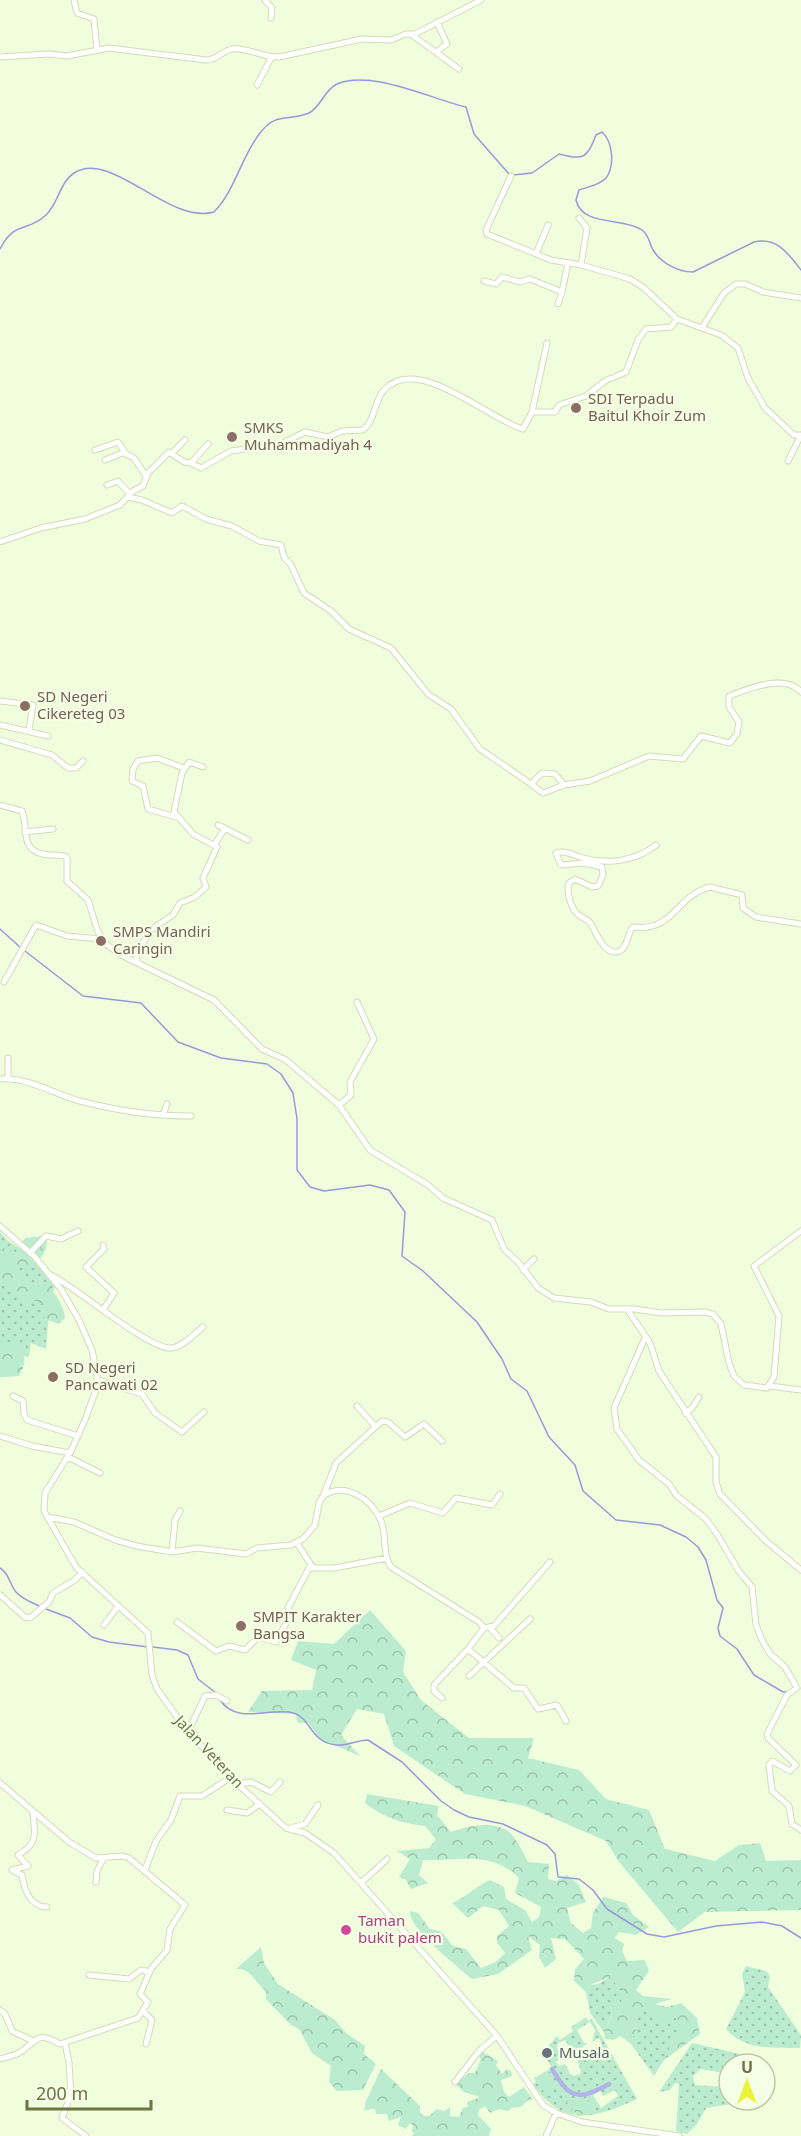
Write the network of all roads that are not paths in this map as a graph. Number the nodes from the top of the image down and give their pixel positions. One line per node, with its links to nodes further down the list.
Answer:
1 (74, 0): 7 (street)
2 (265, 0): 4 (street)
3 (481, 0): 5 (street)
4 (271, 18)
5 (437, 22): 6 (street); 8 (street)
6 (412, 35): 8 (street); 10 (street)
7 (97, 50): 9 (street); 10 (street)
8 (436, 52): 11 (street)
9 (0, 57)
10 (271, 58): 12 (street)
11 (459, 69)
12 (257, 85)
13 (511, 176): 16 (street)
14 (579, 218): 18 (street)
15 (548, 225): 16 (street)
16 (536, 254): 17 (street)
17 (568, 263): 18 (street); 20 (street)
18 (581, 265): 23 (street)
19 (484, 281): 20 (street)
20 (562, 292): 22 (street)
21 (801, 298): 24 (street)
22 (558, 304)
23 (677, 319): 24 (street); 26 (street)
24 (703, 326): 27 (street)
25 (547, 343): 26 (street)
26 (532, 412): 35 (street)
27 (801, 435): 34 (street)
28 (185, 440): 32 (street)
29 (208, 444): 35 (street)
30 (95, 450): 31 (street)
31 (125, 452): 33 (street); 36 (street)
32 (173, 452): 35 (street); 36 (street)
33 (105, 460)
34 (788, 461)
35 (191, 463)
36 (146, 476): 38 (street)
37 (107, 485): 38 (street)
38 (129, 495): 39 (street); 49 (street)
39 (0, 542)
40 (801, 692): 50 (street)
41 (0, 701): 43 (street)
42 (0, 725): 43 (street)
43 (29, 730): 44 (street)
44 (48, 735)
45 (0, 740): 46 (street)
46 (83, 761)
47 (203, 767): 48 (street)
48 (184, 768): 52 (street); 52 (street)
49 (531, 784): 50 (street); 50 (street)
50 (564, 785)
51 (0, 804): 56 (street)
52 (177, 817): 58 (street)
53 (218, 825): 54 (street)
54 (225, 828): 57 (street); 58 (street)
55 (53, 829): 56 (street)
56 (25, 832): 61 (street)
57 (248, 840)
58 (215, 844): 62 (street)
59 (656, 845): 60 (street)
60 (801, 924)
61 (101, 939): 62 (street); 63 (street)
62 (136, 962): 69 (street)
63 (4, 982)
64 (357, 1002): 69 (street)
65 (8, 1058): 67 (street)
66 (0, 1079): 67 (street)
67 (9, 1079): 70 (street)
68 (167, 1104): 70 (street)
69 (339, 1105): 78 (street)
70 (163, 1115): 71 (street)
71 (191, 1116)
72 (0, 1226): 76 (street)
73 (78, 1231): 76 (street)
74 (801, 1231): 85 (street)
75 (104, 1245): 81 (street)
76 (30, 1253): 79 (street)
77 (534, 1259): 78 (street)
78 (524, 1270): 80 (street)
79 (50, 1275): 81 (street); 84 (street)
80 (627, 1309): 83 (street); 85 (street)
81 (104, 1310): 82 (street)
82 (203, 1328)
83 (645, 1338): 91 (street); 133 (street)
84 (98, 1380): 90 (street); 94 (street)
85 (770, 1386): 86 (street)
86 (801, 1390)
87 (13, 1396): 94 (street)
88 (699, 1397): 91 (street)
89 (357, 1406): 92 (street)
90 (204, 1412)
91 (685, 1413): 108 (street)
92 (375, 1426): 95 (street); 99 (street)
93 (0, 1436): 96 (street)
94 (78, 1436): 96 (street)
95 (442, 1441)
96 (69, 1455): 97 (street); 101 (street)
97 (100, 1473)
98 (500, 1494): 102 (street)
99 (323, 1496): 102 (street); 103 (street)
100 (180, 1511): 104 (street)
101 (47, 1516): 104 (street); 109 (street, Jalan Veteran)
102 (379, 1516): 105 (street)
103 (297, 1543): 104 (street); 107 (street)
104 (172, 1552)
105 (387, 1558): 107 (street); 115 (street)
106 (550, 1562): 115 (street)
107 (313, 1568): 113 (street)
108 (801, 1570)
109 (82, 1572): 110 (street); 111 (street, Jalan Veteran)
110 (0, 1595)
111 (118, 1606): 114 (street); 123 (street, Jalan Veteran)
112 (530, 1619): 118 (street)
113 (177, 1622)
114 (104, 1625)
115 (487, 1629): 116 (street); 117 (street)
116 (499, 1638)
117 (468, 1649): 118 (street); 120 (street)
118 (483, 1662): 119 (street); 122 (street)
119 (468, 1676)
120 (442, 1698)
121 (227, 1701): 123 (street)
122 (567, 1721)
123 (188, 1732): 124 (street, Jalan Veteran)
124 (231, 1777): 127 (street, Jalan Veteran); 136 (street)
125 (280, 1782): 127 (street)
126 (0, 1783): 131 (street)
127 (239, 1784): 128 (street, Jalan Veteran)
128 (260, 1804): 130 (street); 132 (street, Jalan Veteran)
129 (318, 1805): 132 (street)
130 (227, 1810)
131 (33, 1811): 134 (street); 139 (street)
132 (286, 1828): 138 (street, Jalan Veteran)
133 (801, 1830)
134 (103, 1858): 136 (street); 137 (street)
135 (387, 1859): 138 (street)
136 (145, 1870): 140 (street)
137 (96, 1882)
138 (361, 1883): 144 (street, Jalan Veteran)
139 (47, 1907)
140 (150, 1972): 141 (street); 143 (street)
141 (88, 1975)
142 (0, 2010): 145 (street)
143 (143, 2011): 146 (street); 147 (street)
144 (497, 2036): 149 (street); 150 (street, Jalan Veteran)
145 (31, 2040): 146 (street); 148 (street)
146 (65, 2043): 152 (street)
147 (146, 2044)
148 (0, 2059)
149 (455, 2082)
150 (556, 2113): 151 (street, Jalan Veteran); 153 (street)
151 (654, 2134): 154 (street, Jalan Veteran)
152 (86, 2136)
153 (546, 2136)
154 (679, 2136)

